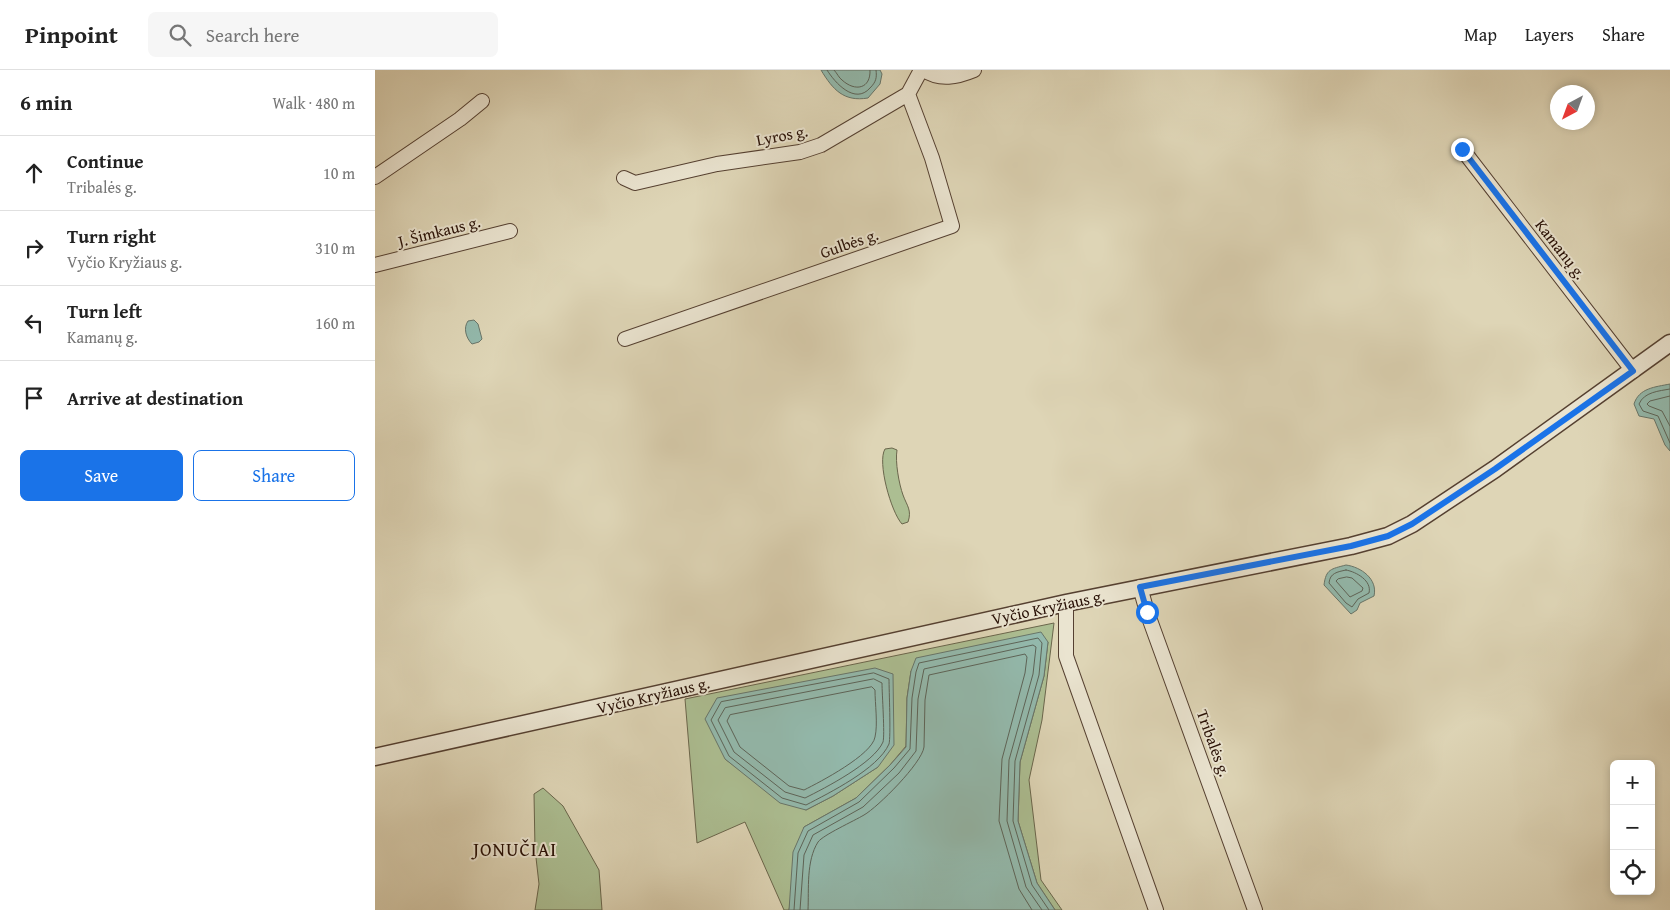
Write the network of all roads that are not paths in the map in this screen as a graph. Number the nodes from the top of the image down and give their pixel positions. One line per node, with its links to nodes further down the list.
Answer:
1 (922, 70): 2 (street); 3 (street)
2 (974, 70)
3 (909, 94): 7 (street, Lyros g.); 10 (street, Gulbės g.)
4 (482, 101): 6 (street)
5 (1462, 149): 12 (street, Kamanų g.)
6 (375, 177)
7 (624, 178)
8 (511, 231): 9 (street, J. Šimkaus g.)
9 (375, 265)
10 (625, 339)
11 (1670, 343): 12 (street, Vyčio Kryžiaus g.)
12 (1633, 371): 13 (street, Vyčio Kryžiaus g.)
13 (1140, 587): 14 (street, Vyčio Kryžiaus g.); 17 (street, Tribalės g.)
14 (1066, 603): 15 (street, Vyčio Kryžiaus g.); 16 (street)
15 (375, 757)
16 (1157, 910)
17 (1255, 910)

